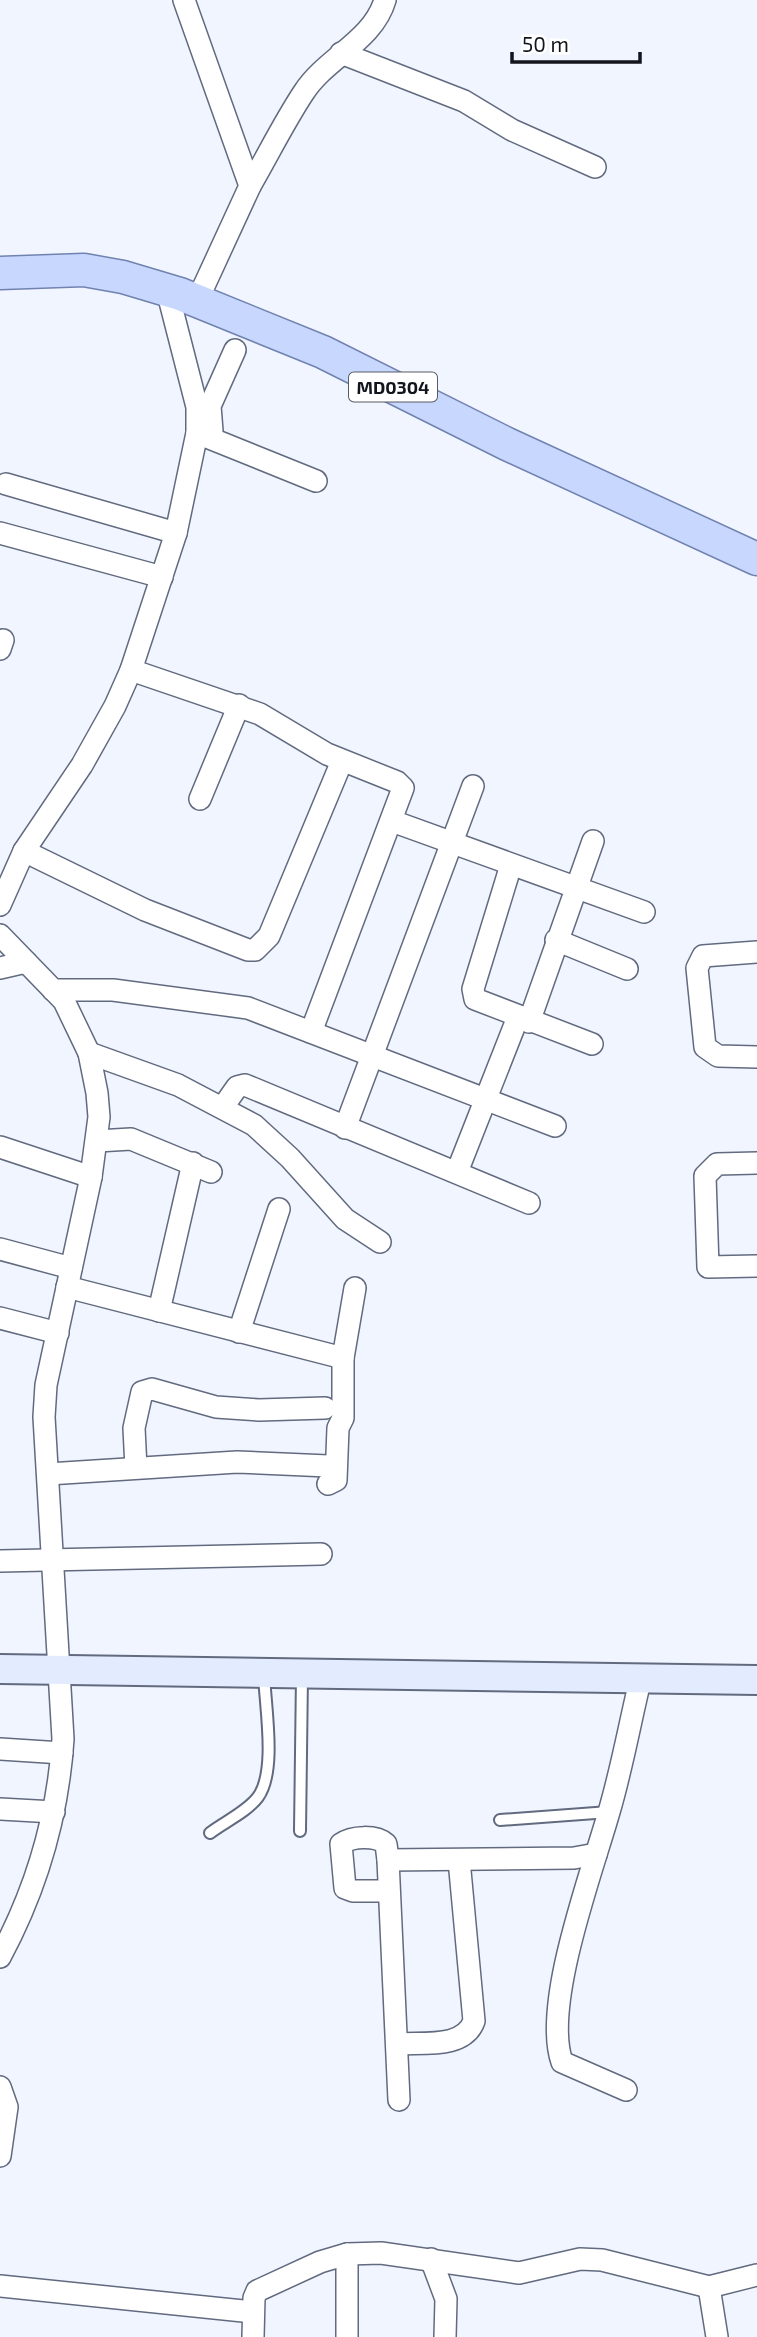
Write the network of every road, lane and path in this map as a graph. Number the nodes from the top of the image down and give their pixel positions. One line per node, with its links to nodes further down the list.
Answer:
1 (184, 0): 5 (street)
2 (385, 0): 3 (street)
3 (341, 53): 4 (street); 5 (street)
4 (596, 167)
5 (250, 186): 8 (street)
6 (7, 272): 7 (main road, MD0304)
7 (167, 290): 8 (main road, MD0304); 10 (street)
8 (197, 301): 15 (main road, MD0304)
9 (234, 350): 10 (street)
10 (205, 436): 11 (street); 14 (street)
11 (316, 481)
12 (6, 484): 14 (street)
13 (0, 533): 16 (street)
14 (176, 533): 16 (street)
15 (757, 559)
16 (162, 577): 17 (street)
17 (131, 670): 18 (street); 25 (street)
18 (239, 705): 19 (street); 21 (street)
19 (342, 761): 22 (street); 25 (street)
20 (473, 786): 24 (street)
21 (200, 799)
22 (392, 821): 24 (street); 38 (street)
23 (593, 841): 27 (street)
24 (452, 843): 26 (street); 41 (street)
25 (24, 851): 28 (street)
26 (511, 865): 27 (street); 37 (street)
27 (575, 886): 29 (street); 31 (street)
28 (0, 905)
29 (644, 912)
30 (0, 935): 33 (street)
31 (556, 940): 35 (street); 37 (street)
32 (757, 952): 42 (street)
33 (26, 962): 34 (street); 36 (street)
34 (0, 968)
35 (627, 969)
36 (54, 990): 38 (street); 40 (street)
37 (523, 1019): 39 (street); 43 (street)
38 (311, 1032): 41 (street)
39 (592, 1044)
40 (89, 1053): 44 (street); 47 (street)
41 (373, 1056): 43 (street); 46 (street)
42 (757, 1057)
43 (485, 1099): 45 (street); 50 (street)
44 (223, 1107): 46 (street); 54 (street)
45 (555, 1126)
46 (345, 1128): 50 (street)
47 (97, 1141): 51 (street); 59 (street)
48 (0, 1147): 51 (street)
49 (757, 1163): 56 (street)
50 (457, 1172): 52 (street)
51 (91, 1177): 57 (street)
52 (529, 1203)
53 (279, 1209): 61 (street)
54 (380, 1242)
55 (0, 1249): 57 (street)
56 (757, 1266)
57 (69, 1278): 59 (street); 62 (street)
58 (355, 1289): 63 (street)
59 (159, 1311): 61 (street)
60 (0, 1318): 62 (street)
61 (239, 1332): 63 (street)
62 (58, 1333): 66 (street)
63 (343, 1358): 65 (street)
64 (325, 1408): 65 (street)
65 (136, 1468): 66 (street)
66 (48, 1474): 68 (street)
67 (321, 1554): 68 (street)
68 (51, 1560): 69 (street); 71 (street)
69 (0, 1561)
70 (0, 1669): 71 (street)
71 (58, 1669): 72 (street); 77 (street)
72 (264, 1671): 73 (street); 83 (lane)
73 (302, 1672): 74 (street); 82 (lane)
74 (640, 1677): 75 (street); 80 (street)
75 (757, 1680)
76 (0, 1748): 77 (street)
77 (62, 1753): 79 (street)
78 (0, 1809): 79 (street)
79 (54, 1812): 88 (street)
80 (609, 1812): 81 (lane); 84 (street)
81 (500, 1819)
82 (300, 1831)
83 (210, 1833)
84 (596, 1854): 86 (street); 91 (street)
85 (388, 1860): 86 (street); 87 (street); 87 (street)
86 (458, 1860): 89 (street)
87 (389, 1891): 89 (street)
88 (0, 1957)
89 (397, 2044): 92 (street)
90 (0, 2087): 93 (street)
91 (626, 2090)
92 (399, 2100)
93 (0, 2156)
94 (347, 2254): 95 (street); 99 (street); 101 (street)
95 (431, 2259): 98 (street); 102 (street)
96 (757, 2275): 98 (street)
97 (0, 2286): 99 (street)
98 (709, 2287): 103 (street)
99 (253, 2312): 100 (street)
100 (253, 2337)
101 (347, 2337)
102 (445, 2337)
103 (717, 2337)

